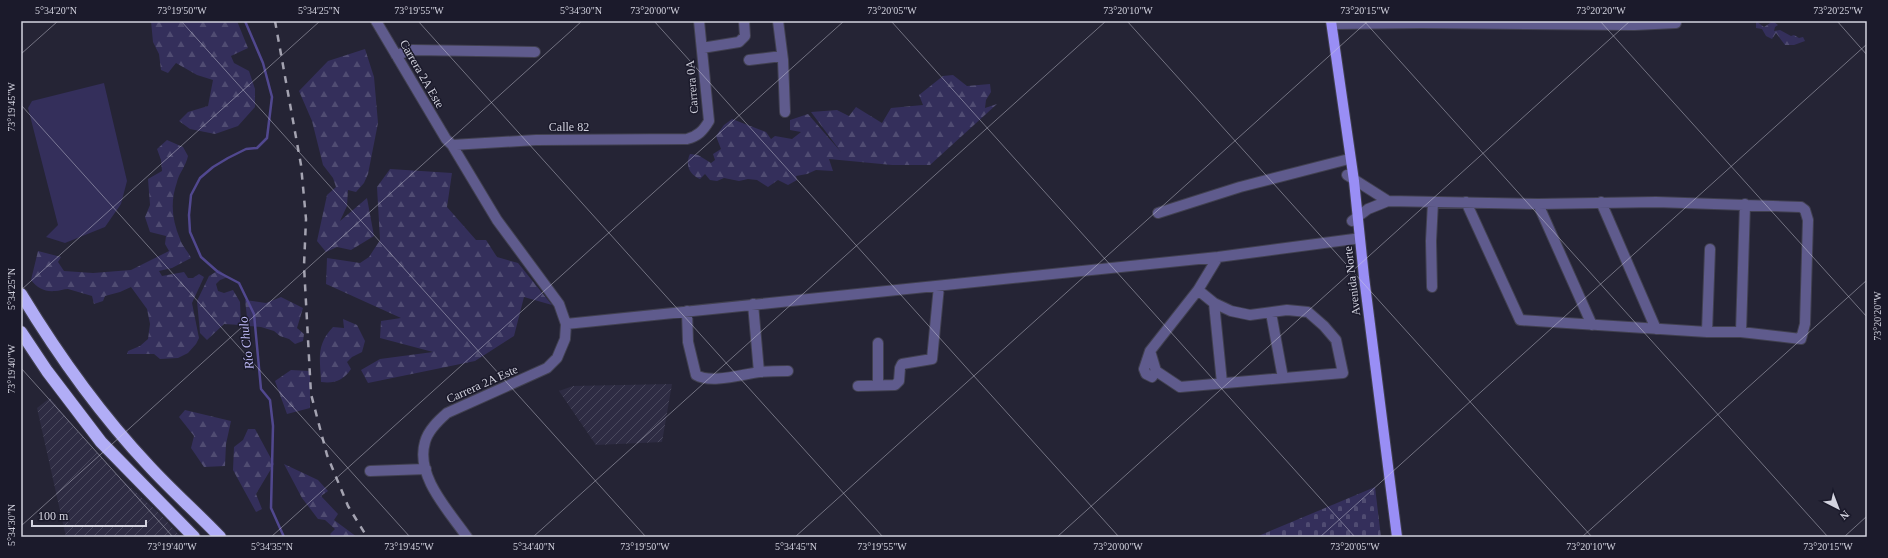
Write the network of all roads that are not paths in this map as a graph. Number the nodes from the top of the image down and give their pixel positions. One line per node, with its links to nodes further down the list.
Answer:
1 (376, 21): 15 (street, Carrera 2A Este)
2 (699, 21): 13 (street, Carrera 0A)
3 (744, 21): 13 (street)
4 (778, 21): 16 (street)
5 (1329, 22): 6 (street); 21 (main road, Avenida Norte); 22 (main road, Avenida Norte)
6 (1421, 22): 7 (street)
7 (1464, 22): 8 (street)
8 (1505, 22): 9 (street)
9 (1549, 22): 10 (street)
10 (1590, 22): 12 (street)
11 (1676, 22): 12 (street)
12 (1634, 23)
13 (702, 48): 19 (street, Carrera 0A)
14 (535, 52): 15 (street)
15 (396, 55): 20 (street, Carrera 2A Este)
16 (782, 56): 17 (street); 18 (street)
17 (749, 60)
18 (785, 112)
19 (687, 139): 20 (street, Calle 82)
20 (449, 142): 42 (street, Carrera 2A Este)
21 (1345, 160): 22 (main road, Avenida Norte); 29 (street)
22 (1350, 178): 23 (street); 30 (main road, Avenida Norte)
23 (1388, 201): 24 (street); 30 (street)
24 (1433, 202): 25 (street); 35 (street)
25 (1466, 202): 27 (street); 43 (street)
26 (1602, 202): 27 (street); 28 (street); 44 (street)
27 (1538, 204): 43 (street)
28 (1745, 204): 47 (street); 47 (street)
29 (1158, 213)
30 (1354, 219): 31 (main road, Avenida Norte); 61 (main road, Avenida Norte)
31 (1354, 239): 33 (street); 60 (main road, Avenida Norte)
32 (1710, 249): 46 (street)
33 (1218, 257): 34 (street); 36 (street)
34 (939, 286): 38 (street); 54 (street)
35 (1432, 287)
36 (1198, 290): 39 (street); 52 (street)
37 (21, 294): 58 (highway)
38 (753, 304): 40 (street); 50 (street)
39 (1214, 304): 41 (street); 52 (street)
40 (687, 311): 42 (street); 50 (street)
41 (1271, 313): 51 (street); 51 (street)
42 (566, 324): 55 (street, Carrera 2A Este)
43 (1592, 325): 44 (street)
44 (1656, 329): 46 (street)
45 (21, 332): 57 (highway)
46 (1707, 332): 47 (street)
47 (1741, 332)
48 (878, 343): 54 (street)
49 (788, 371): 50 (street)
50 (759, 372)
51 (1283, 378): 52 (street)
52 (1222, 384)
53 (858, 386): 54 (street)
54 (878, 386)
55 (426, 469): 56 (street); 59 (street, Carrera 2A Este)
56 (370, 471)
57 (194, 537)
58 (220, 537)
59 (467, 537)
60 (1391, 537)
61 (1398, 537)

